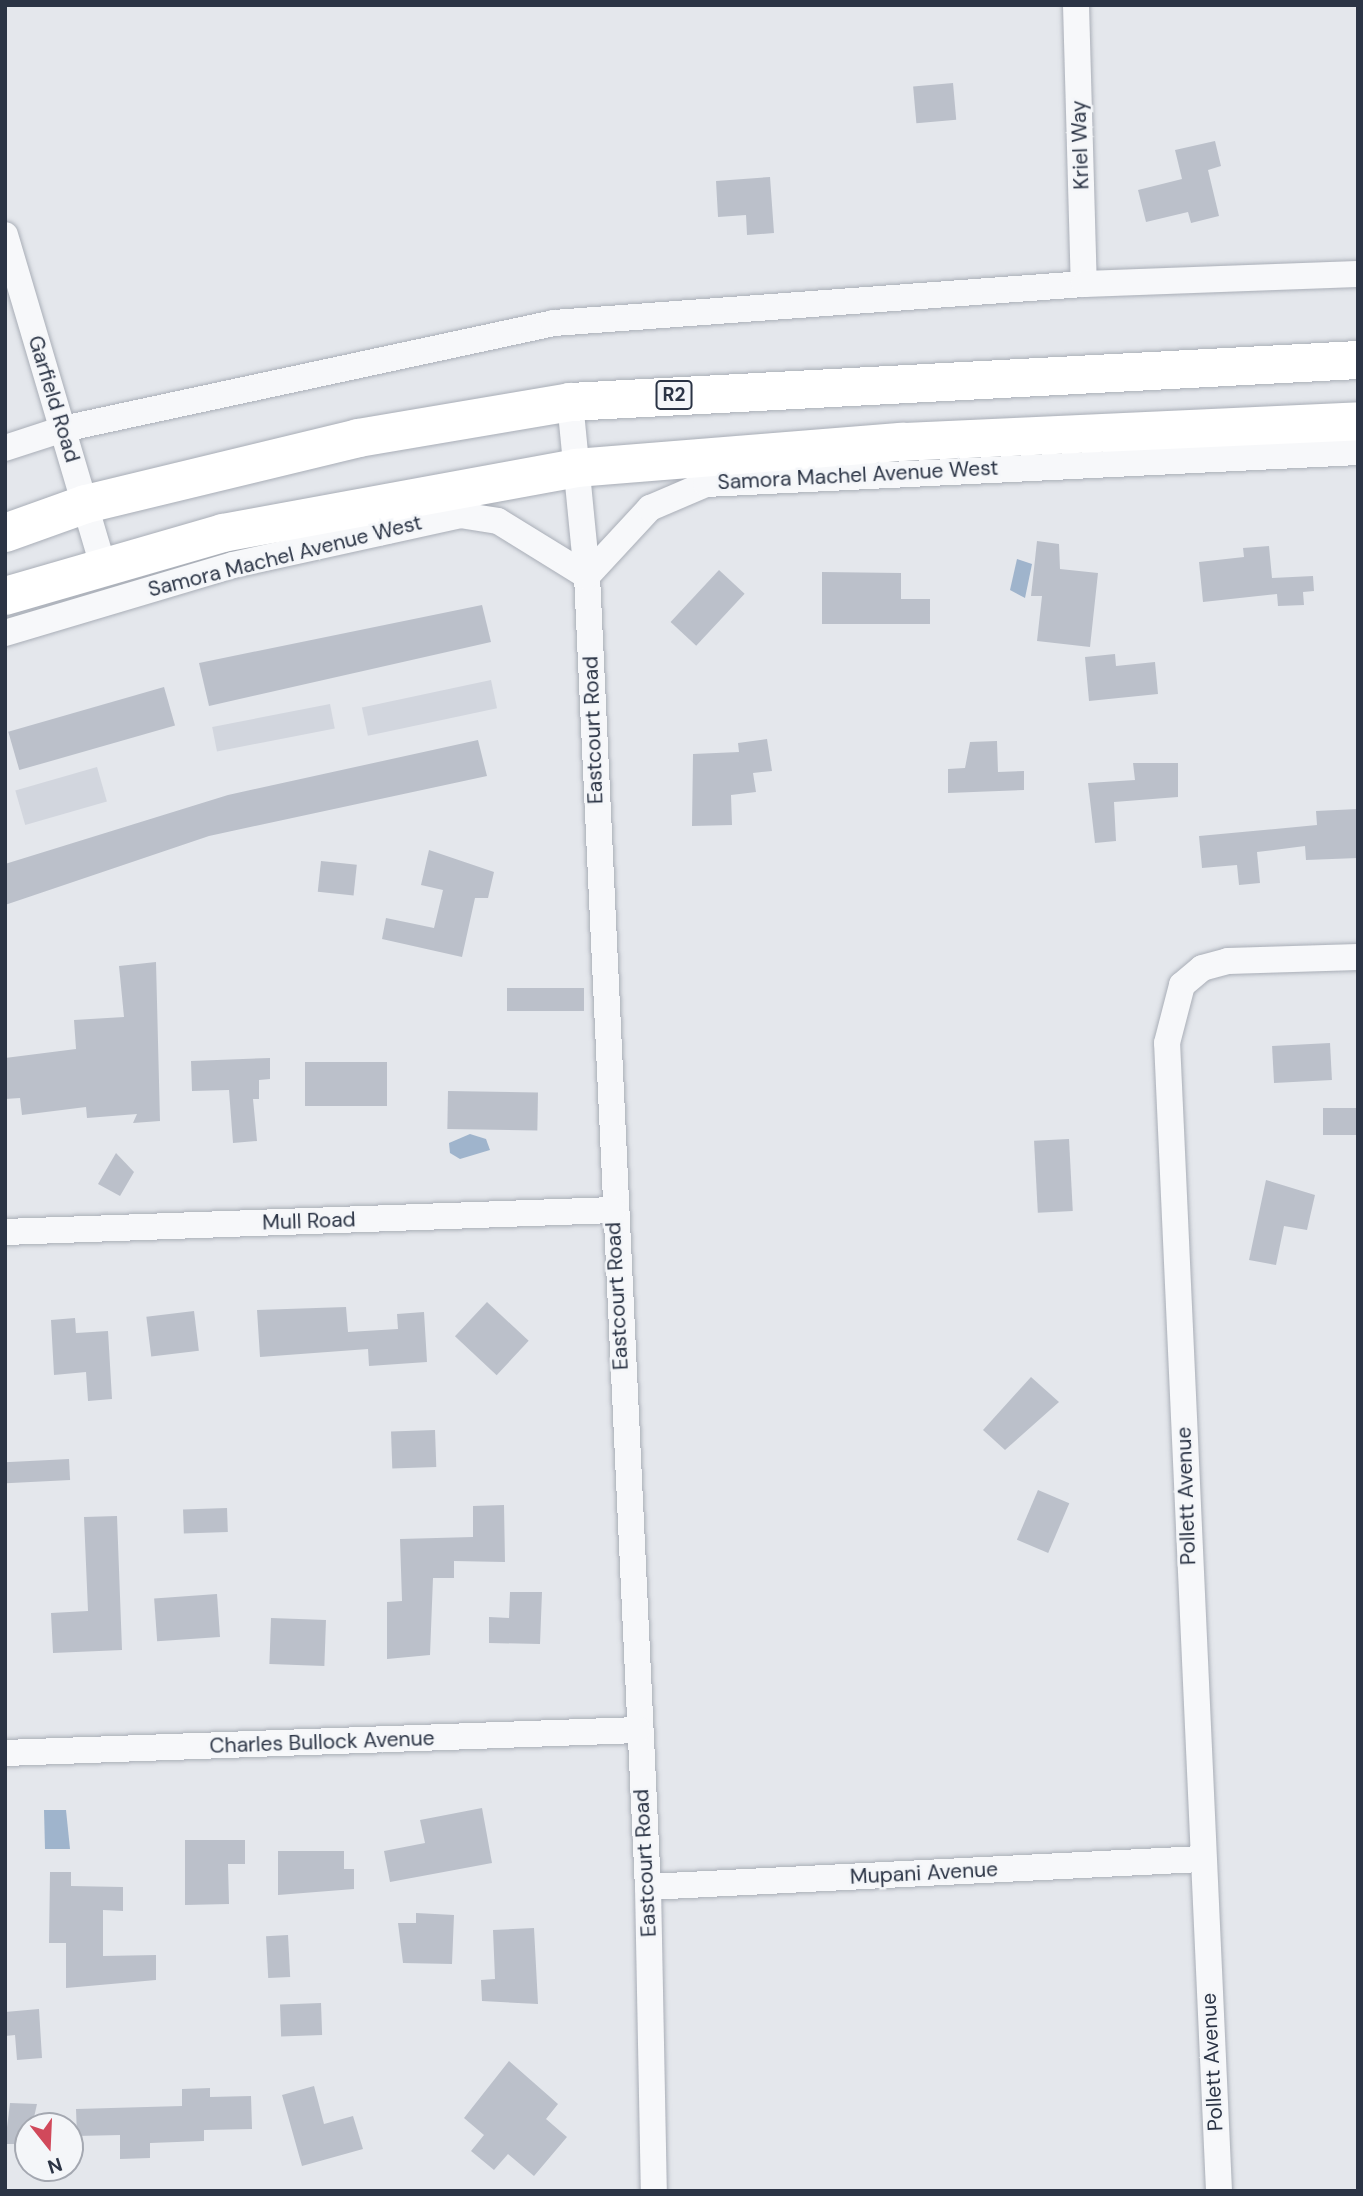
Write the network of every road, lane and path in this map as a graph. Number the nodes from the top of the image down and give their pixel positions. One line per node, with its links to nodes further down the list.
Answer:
1 (1076, 5): 4 (street, Kriel Way)
2 (5, 235): 8 (street, Garfield Road)
3 (1358, 274): 4 (street)
4 (1084, 284): 8 (street)
5 (1358, 360): 6 (highway, R2)
6 (570, 402): 11 (street, Eastcourt Road); 12 (highway, R2)
7 (1358, 421): 11 (highway, Samora Machel Avenue West)
8 (63, 429): 9 (street); 12 (street, Garfield Road)
9 (5, 448)
10 (1358, 452): 15 (street, Samora Machel Avenue West)
11 (576, 468): 14 (highway, Samora Machel Avenue West); 15 (street, Eastcourt Road)
12 (86, 504): 13 (highway, R2); 14 (street, Garfield Road)
13 (5, 533)
14 (102, 563): 16 (highway, Samora Machel Avenue West)
15 (587, 576): 17 (street, Samora Machel Avenue West); 19 (street, Eastcourt Road)
16 (5, 596)
17 (5, 634)
18 (1358, 957): 23 (street, Pollett Avenue)
19 (613, 1210): 20 (street, Mull Road); 21 (street, Eastcourt Road)
20 (5, 1232)
21 (638, 1730): 22 (street, Charles Bullock Avenue); 24 (street, Eastcourt Road)
22 (5, 1753)
23 (1201, 1859): 24 (street, Mupani Avenue); 26 (street, Pollett Avenue)
24 (648, 1887): 25 (street, Eastcourt Road)
25 (654, 2191)
26 (1219, 2191)

